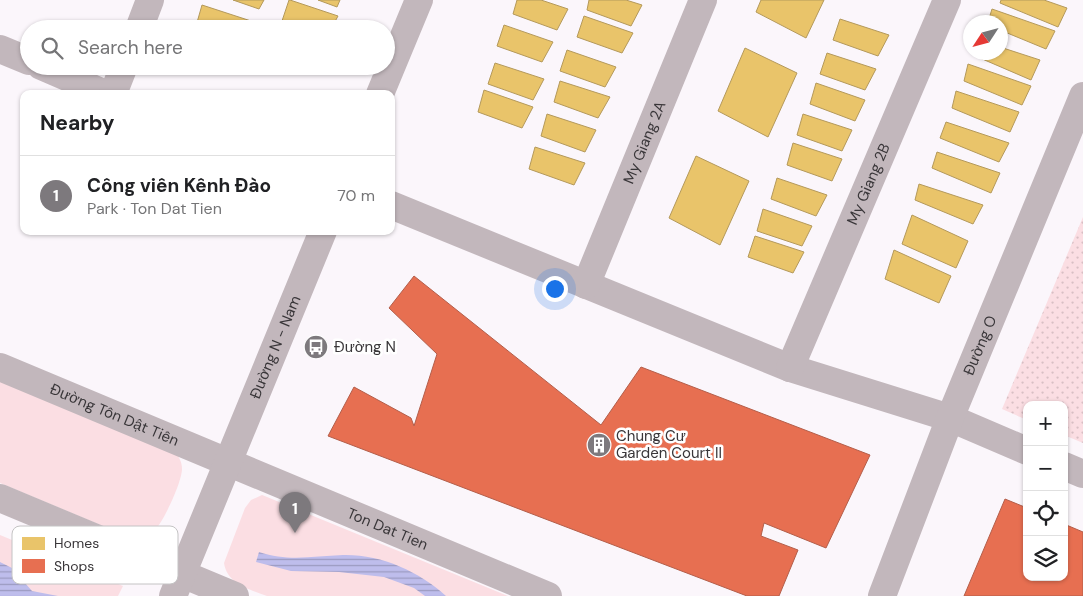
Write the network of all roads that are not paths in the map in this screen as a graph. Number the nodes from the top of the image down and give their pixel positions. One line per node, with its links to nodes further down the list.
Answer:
1 (150, 0): 5 (street)
2 (419, 0): 8 (street)
3 (703, 0): 18 (street, My Giang 2A)
4 (947, 0): 20 (street, My Giang 2B)
5 (142, 20)
6 (0, 49): 7 (street)
7 (20, 57)
8 (395, 58)
9 (62, 75): 12 (street)
10 (120, 75): 13 (street)
11 (388, 75): 14 (street)
12 (97, 90)
13 (115, 90)
14 (382, 90)
15 (1083, 96): 21 (street, Đường O)
16 (395, 207): 18 (street)
17 (321, 235): 23 (street, Đường N - Nam)
18 (586, 285): 20 (street)
19 (0, 367): 23 (street, Đường Tôn Dật Tiên)
20 (790, 368): 21 (street)
21 (950, 418): 22 (street); 32 (street, Đường O)
22 (1023, 448)
23 (227, 463): 28 (street, Đường N - Nam); 31 (street, Ton Dat Tien)
24 (1068, 468): 25 (street)
25 (1083, 474)
26 (0, 498): 27 (street)
27 (57, 526)
28 (178, 583)
29 (177, 585): 30 (street)
30 (234, 596)
31 (548, 596)
32 (882, 596)

